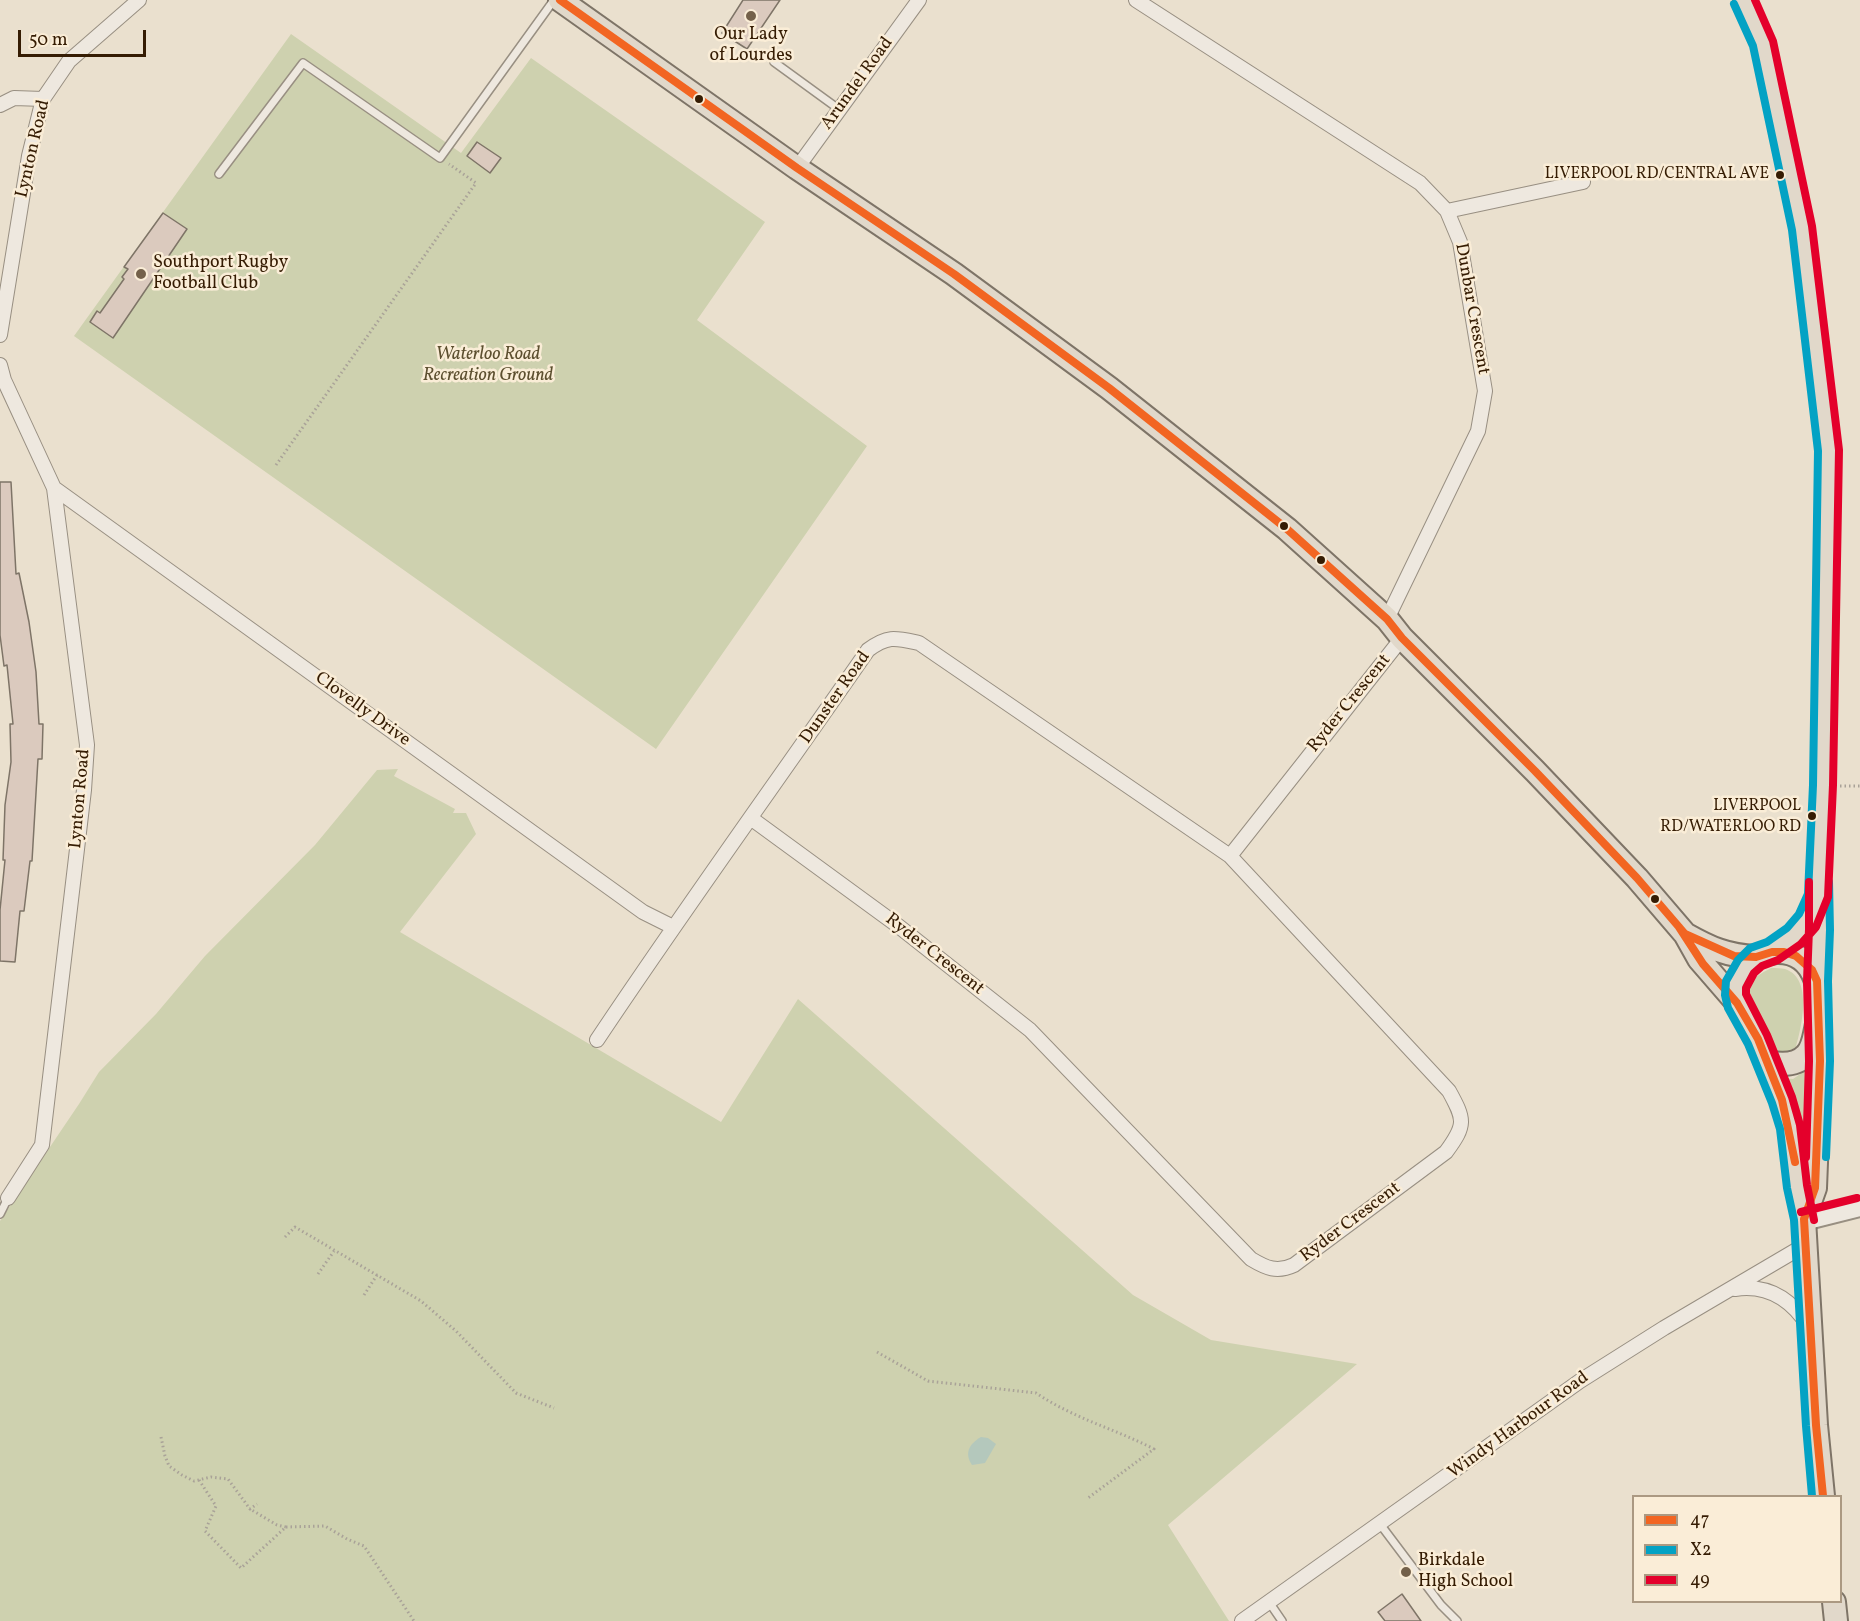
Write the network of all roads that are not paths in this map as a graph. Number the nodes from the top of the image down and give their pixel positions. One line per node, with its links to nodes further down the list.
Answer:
1 (139, 0): 8 (street, Lynton Road)
2 (554, 0): 12 (lane)
3 (560, 0): 11 (highway)
4 (919, 0): 10 (street, Arundel Road)
5 (1136, 0): 14 (street, Dunbar Crescent)
6 (1744, 0): 22 (main road)
7 (774, 62): 10 (lane)
8 (43, 99): 9 (street); 15 (street, Lynton Road)
9 (0, 105)
10 (840, 110): 11 (street, Arundel Road)
11 (797, 168): 18 (highway)
12 (219, 174)
13 (1583, 182): 14 (street)
14 (1447, 211): 18 (street, Dunbar Crescent)
15 (0, 335)
16 (0, 365): 17 (street, Lynton Road)
17 (54, 488): 23 (street, Clovelly Drive); 31 (street, Lynton Road)
18 (1387, 619): 19 (highway)
19 (1402, 638): 21 (street, Ryder Crescent); 24 (highway)
20 (752, 819): 21 (street, Dunster Road); 21 (street, Ryder Crescent); 23 (street, Dunster Road)
21 (1230, 856)
22 (1818, 896): 25 (main road); 26 (main road)
23 (673, 927): 29 (street, Dunster Road)
24 (1685, 934): 25 (highway); 27 (highway)
25 (1764, 955): 26 (highway); 27 (highway)
26 (1817, 981): 28 (highway)
27 (1738, 1004): 30 (highway)
28 (1818, 1022): 30 (highway); 34 (highway)
29 (597, 1040)
30 (1767, 1062): 34 (highway)
31 (9, 1198): 33 (lane)
32 (1860, 1208): 34 (street)
33 (0, 1214)
34 (1804, 1220): 35 (highway)
35 (1805, 1245): 36 (street, Windy Harbour Road); 37 (highway)
36 (1732, 1289): 37 (street); 39 (street, Windy Harbour Road)
37 (1810, 1329): 38 (highway)
38 (1823, 1495)
39 (1380, 1524): 40 (street, Windy Harbour Road); 44 (lane)
40 (1269, 1602): 42 (street, Windy Harbour Road); 43 (lane)
41 (1834, 1603): 45 (highway)
42 (1242, 1621)
43 (1282, 1621)
44 (1457, 1621)
45 (1836, 1621)

